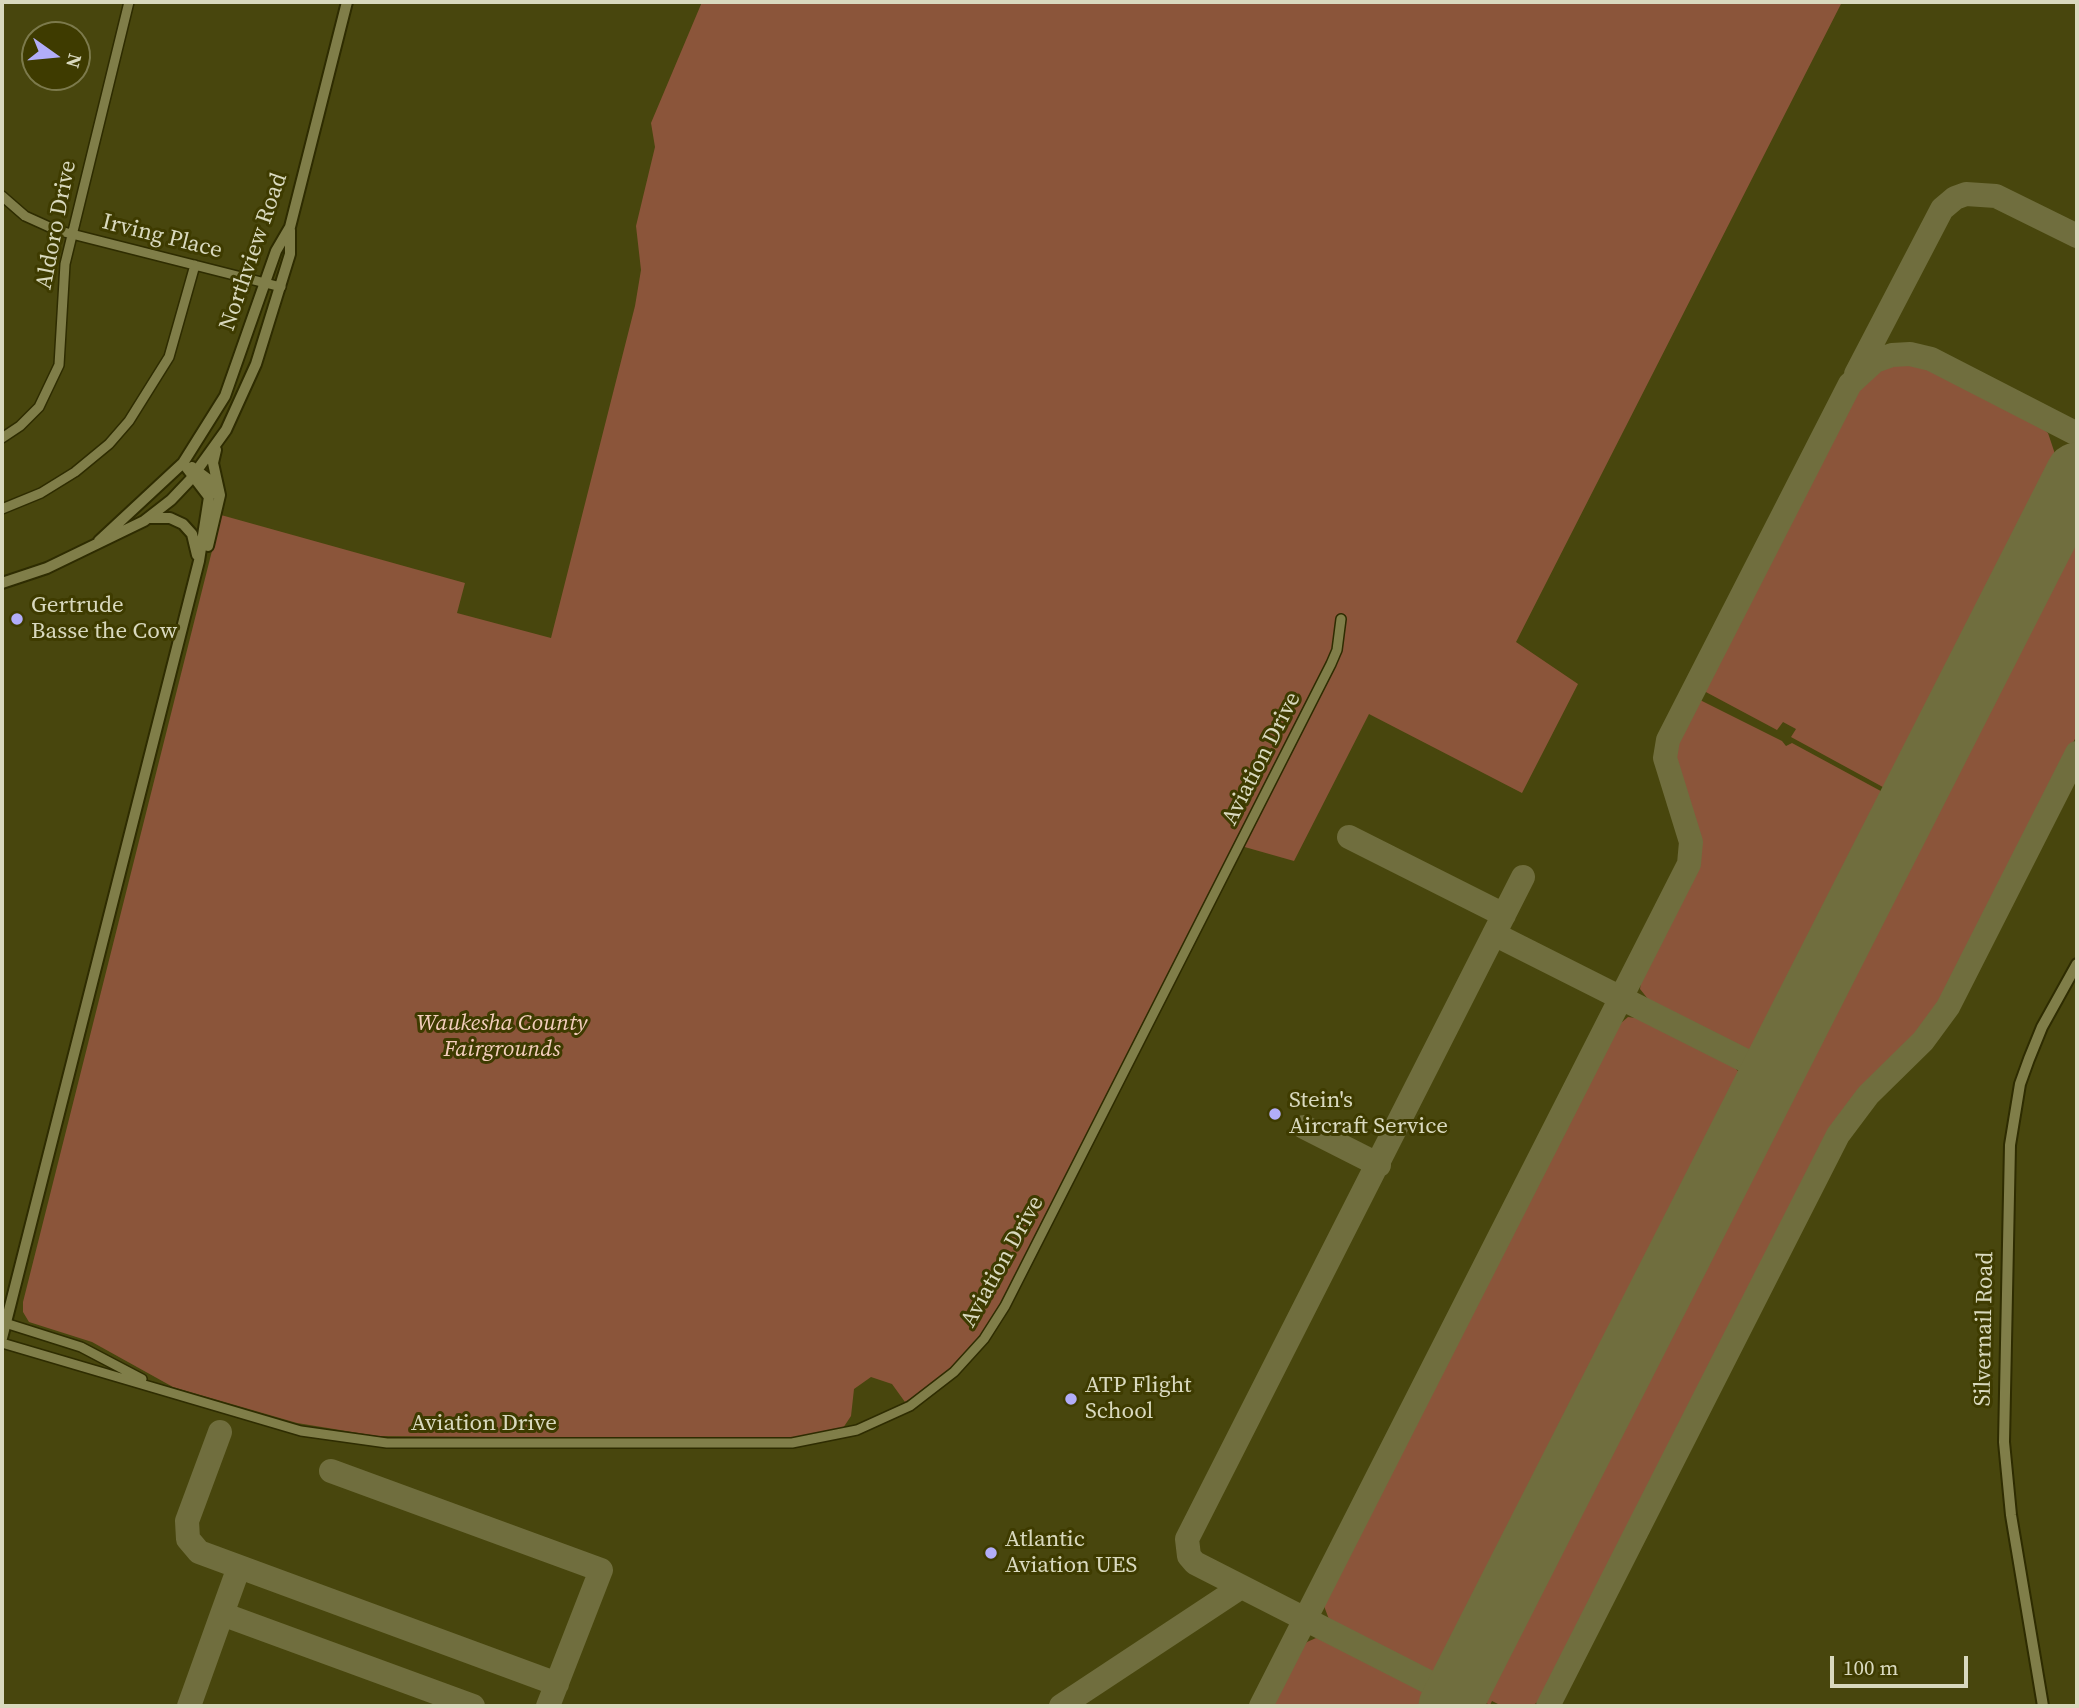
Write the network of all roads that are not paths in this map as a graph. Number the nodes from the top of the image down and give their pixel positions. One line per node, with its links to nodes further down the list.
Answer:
1 (129, 2): 5 (street, Aldoro Drive)
2 (347, 2): 4 (street, Northview Road)
3 (2, 196): 5 (street, Irving Place)
4 (290, 227): 7 (street, Northview Road); 8 (street)
5 (71, 234): 6 (street, Irving Place); 9 (street, Aldoro Drive)
6 (195, 265): 7 (street, Irving Place); 14 (street)
7 (266, 283): 8 (street, Irving Place); 11 (street, Northview Road)
8 (281, 288): 10 (street)
9 (2, 438)
10 (218, 443): 12 (street); 13 (street)
11 (183, 463): 12 (street); 16 (street, Northview Road)
12 (196, 473): 13 (street); 15 (street); 17 (street)
13 (218, 505): 17 (street)
14 (2, 509)
15 (148, 517): 16 (street); 17 (street)
16 (99, 541): 18 (street)
17 (199, 561): 21 (street)
18 (2, 583)
19 (1341, 619): 23 (street, Aviation Drive)
20 (2077, 964): 24 (street, Silvernail Road)
21 (4, 1323): 22 (street); 23 (street, Aviation Drive)
22 (2, 1340): 23 (street, Aviation Drive)
23 (161, 1390)
24 (2043, 1706)

